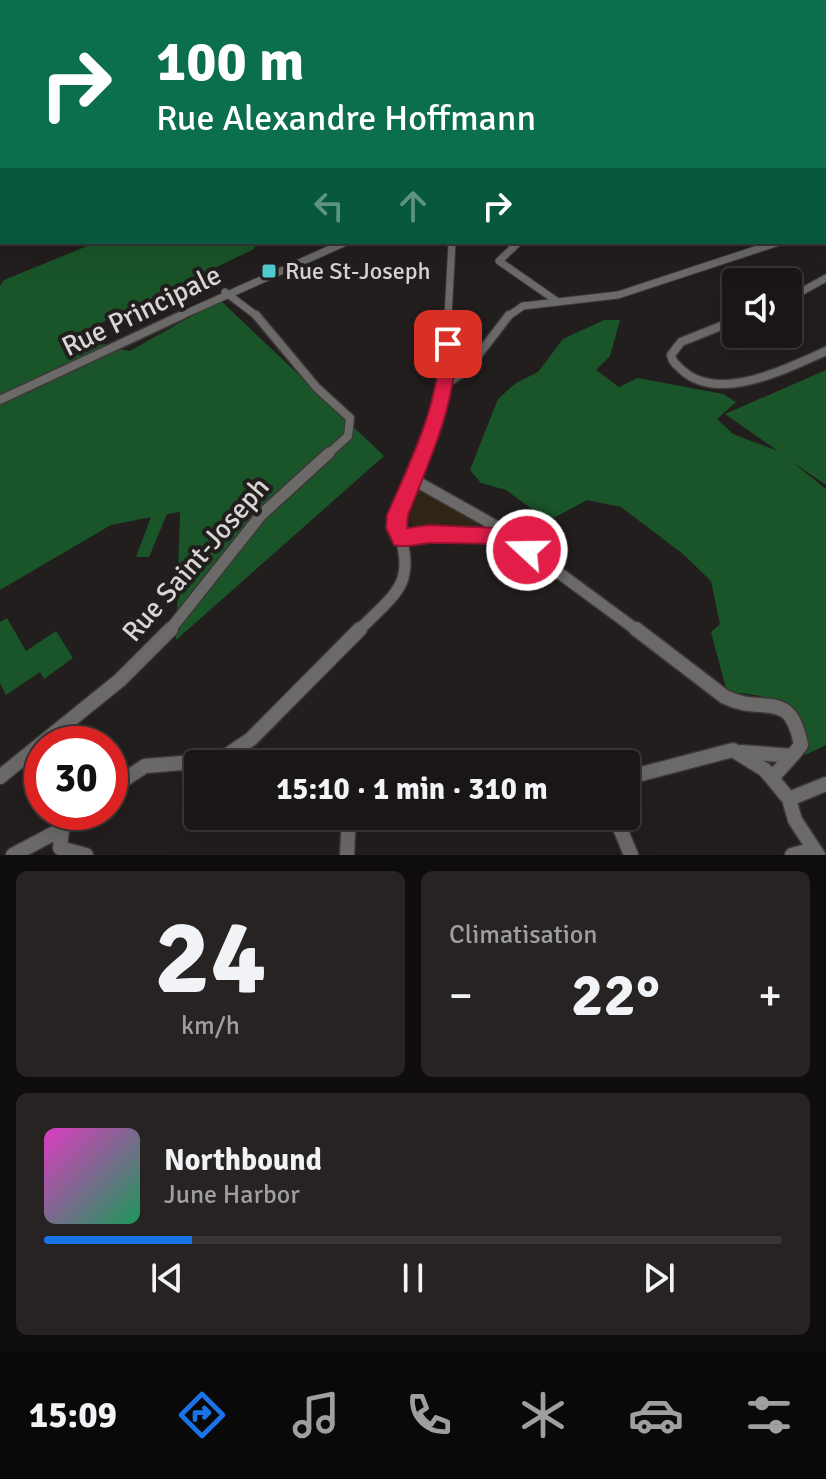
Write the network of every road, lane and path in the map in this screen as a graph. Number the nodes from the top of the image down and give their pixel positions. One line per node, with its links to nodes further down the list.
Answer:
1 (341, 244): 7 (street, Rue Principale)
2 (452, 244): 11 (street)
3 (517, 244): 8 (street)
4 (772, 244): 8 (street)
5 (826, 278): 6 (street)
6 (802, 291)
7 (225, 292): 12 (street, Rue Principale); 19 (street, Rue Saint-Joseph)
8 (558, 302): 11 (street)
9 (722, 326): 10 (street)
10 (826, 351)
11 (445, 384): 13 (street)
12 (0, 400)
13 (414, 480): 14 (street); 15 (street)
14 (504, 534): 15 (street); 17 (street)
15 (402, 538): 20 (street)
16 (737, 751): 17 (street); 18 (street); 21 (street)
17 (792, 756): 21 (street)
18 (640, 775)
19 (0, 777)
20 (128, 777)
21 (772, 778): 23 (street)
22 (826, 784): 23 (street)
23 (789, 799): 29 (street)
24 (60, 830): 30 (street)
25 (62, 830): 28 (street)
26 (348, 830): 32 (street)
27 (621, 830): 33 (street)
28 (60, 852): 31 (street)
29 (816, 852): 34 (street)
30 (13, 855)
31 (86, 855)
32 (347, 855)
33 (631, 855)
34 (792, 855)

